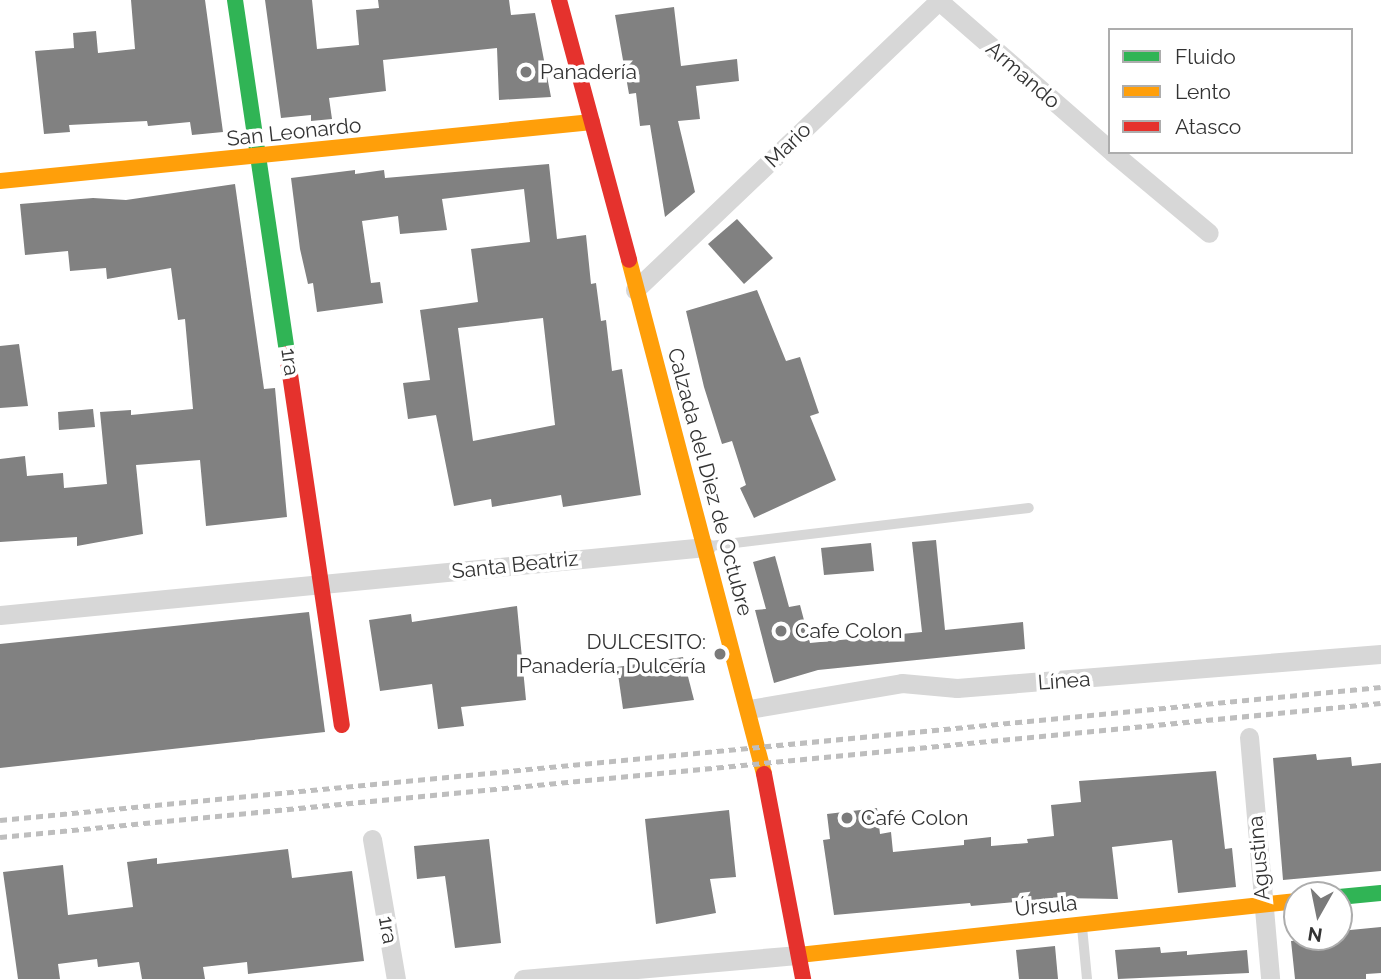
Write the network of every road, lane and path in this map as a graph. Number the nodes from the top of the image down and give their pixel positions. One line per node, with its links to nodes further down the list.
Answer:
1 (235, 0): 7 (street, 1ra)
2 (559, 0): 4 (street, Calzada del Diez de Octubre)
3 (939, 0): 5 (street, Armando); 10 (street, Mario)
4 (592, 122): 7 (street, San Leonardo); 10 (street, Calzada del Diez de Octubre)
5 (1108, 148)
6 (1115, 154): 9 (street, Armando)
7 (261, 156): 8 (street, San Leonardo); 13 (street, 1ra)
8 (0, 181)
9 (1209, 233)
10 (635, 290): 12 (street, Calzada del Diez de Octubre)
11 (1029, 508): 12 (lane, Santa Beatriz)
12 (706, 547): 13 (street, Santa Beatriz); 16 (street, Calzada del Diez de Octubre)
13 (321, 584): 14 (street, Santa Beatriz); 17 (street, 1ra)
14 (0, 615)
15 (1381, 654): 16 (street, Línea)
16 (749, 709): 25 (street, Calzada del Diez de Octubre)
17 (342, 725)
18 (1249, 737): 23 (street, Agustina)
19 (372, 839): 26 (street, 1ra)
20 (1381, 893): 21 (street)
21 (1353, 896)
22 (1283, 902): 23 (street, Úrsula)
23 (1263, 904): 24 (street, Úrsula); 30 (street, Agustina)
24 (1081, 924): 25 (street, Úrsula); 29 (lane)
25 (799, 955): 27 (street); 28 (street, Calzada del Diez de Octubre)
26 (396, 979)
27 (523, 979)
28 (803, 979)
29 (1087, 979)
30 (1269, 979)

